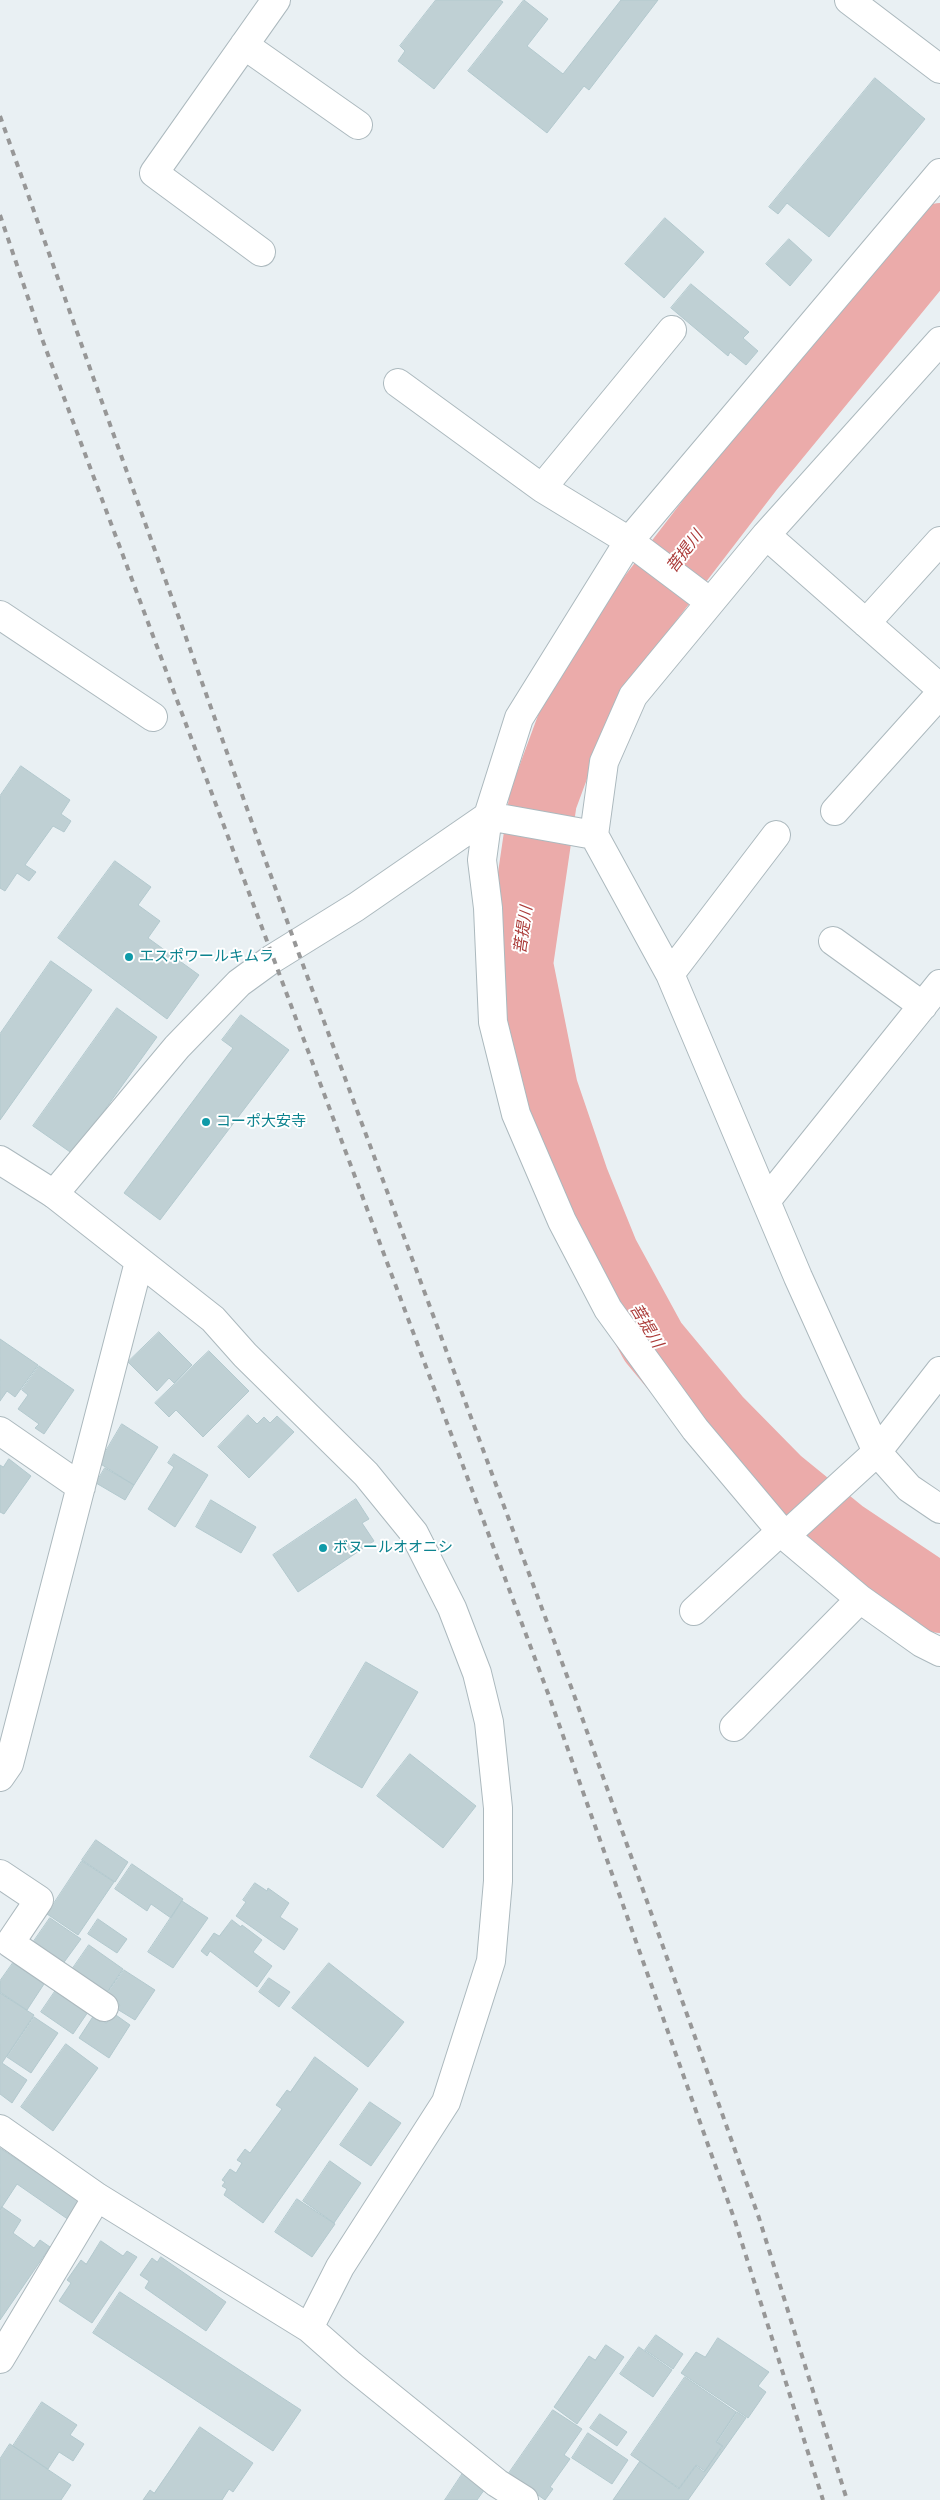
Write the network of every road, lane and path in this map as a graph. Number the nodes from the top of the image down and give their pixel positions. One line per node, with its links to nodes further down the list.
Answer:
1 (276, 0): 3 (street)
2 (849, 0): 4 (street)
3 (244, 45): 5 (street); 7 (street)
4 (938, 62)
5 (358, 125)
6 (940, 173): 14 (street)
7 (261, 252)
8 (672, 330): 11 (street)
9 (940, 341): 12 (street)
10 (398, 383): 11 (street)
11 (542, 488): 14 (street)
12 (766, 535): 15 (street); 17 (street)
13 (940, 541): 17 (street)
14 (633, 544): 15 (street); 22 (street)
15 (701, 595): 23 (street)
16 (0, 616): 20 (street)
17 (866, 623): 18 (street)
18 (940, 688)
19 (940, 694): 21 (street)
20 (153, 717)
21 (834, 811)
22 (493, 817): 23 (street); 30 (street); 38 (street)
23 (585, 833): 26 (street)
24 (776, 835): 26 (street)
25 (833, 941): 28 (street)
26 (670, 974): 31 (street)
27 (940, 984): 28 (street)
28 (923, 1006): 31 (street)
29 (0, 1160): 30 (street)
30 (54, 1194): 32 (street)
31 (766, 1201): 35 (street)
32 (139, 1262): 36 (street); 48 (street)
33 (940, 1371): 35 (street)
34 (0, 1431): 36 (street)
35 (877, 1452): 37 (street); 38 (street)
36 (80, 1487): 43 (street)
37 (940, 1509)
38 (787, 1531): 39 (street); 40 (street)
39 (860, 1599): 41 (street); 42 (street)
40 (694, 1611)
41 (940, 1652)
42 (734, 1727)
43 (0, 1777)
44 (0, 1874): 45 (street)
45 (104, 2007)
46 (0, 2129): 47 (street)
47 (97, 2197): 48 (street); 49 (street)
48 (308, 2328): 50 (street)
49 (0, 2359)
50 (524, 2500)

